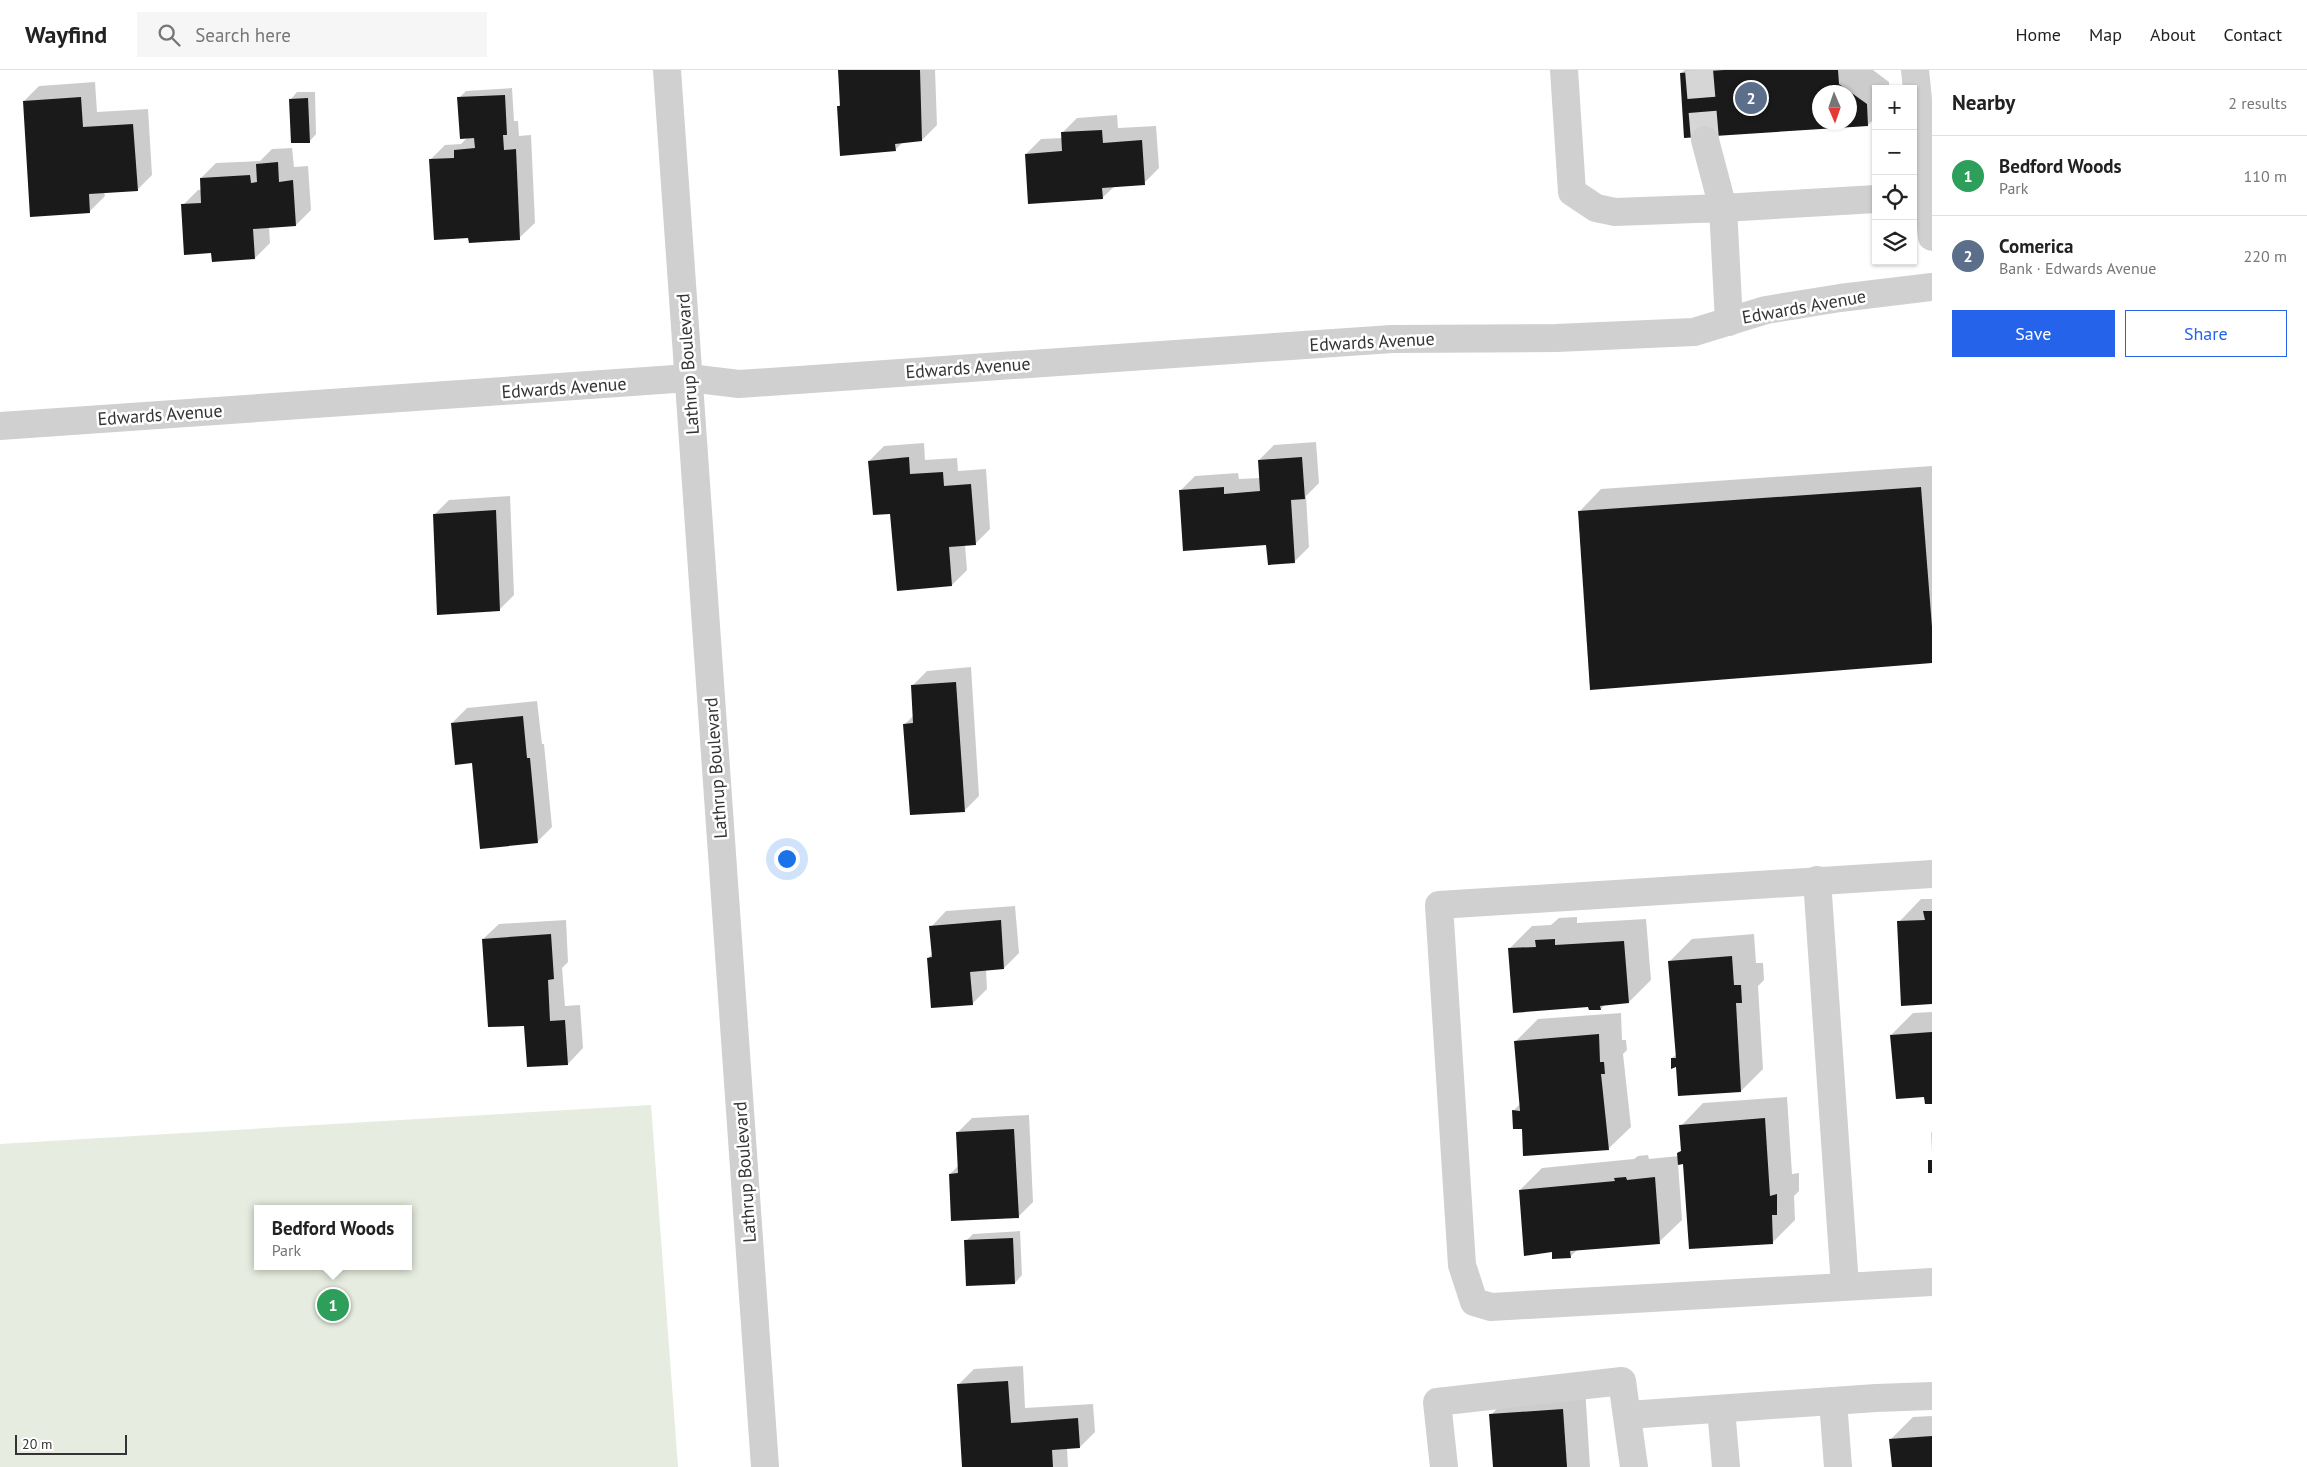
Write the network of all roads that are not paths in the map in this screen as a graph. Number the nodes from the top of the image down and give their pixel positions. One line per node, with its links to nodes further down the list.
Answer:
1 (667, 70): 11 (street, Lathrup Boulevard)
2 (1564, 70): 7 (street)
3 (1915, 70): 5 (street)
4 (1705, 140): 7 (street)
5 (1924, 196): 8 (street)
6 (1872, 199): 7 (street)
7 (1722, 208): 10 (street)
8 (1932, 236)
9 (1932, 287): 10 (street, Edwards Avenue)
10 (1729, 322): 11 (street, Edwards Avenue)
11 (689, 378): 12 (street, Edwards Avenue); 21 (street, Lathrup Boulevard)
12 (0, 426)
13 (1932, 874): 14 (street)
14 (1817, 880): 16 (street); 16 (street)
15 (1932, 1282): 16 (street)
16 (1845, 1286)
17 (1932, 1396): 18 (street)
18 (1833, 1401): 19 (street); 25 (street)
19 (1721, 1409): 20 (street); 24 (street)
20 (1628, 1416): 22 (street); 23 (street)
21 (765, 1467)
22 (1444, 1467)
23 (1634, 1467)
24 (1726, 1467)
25 (1838, 1467)

